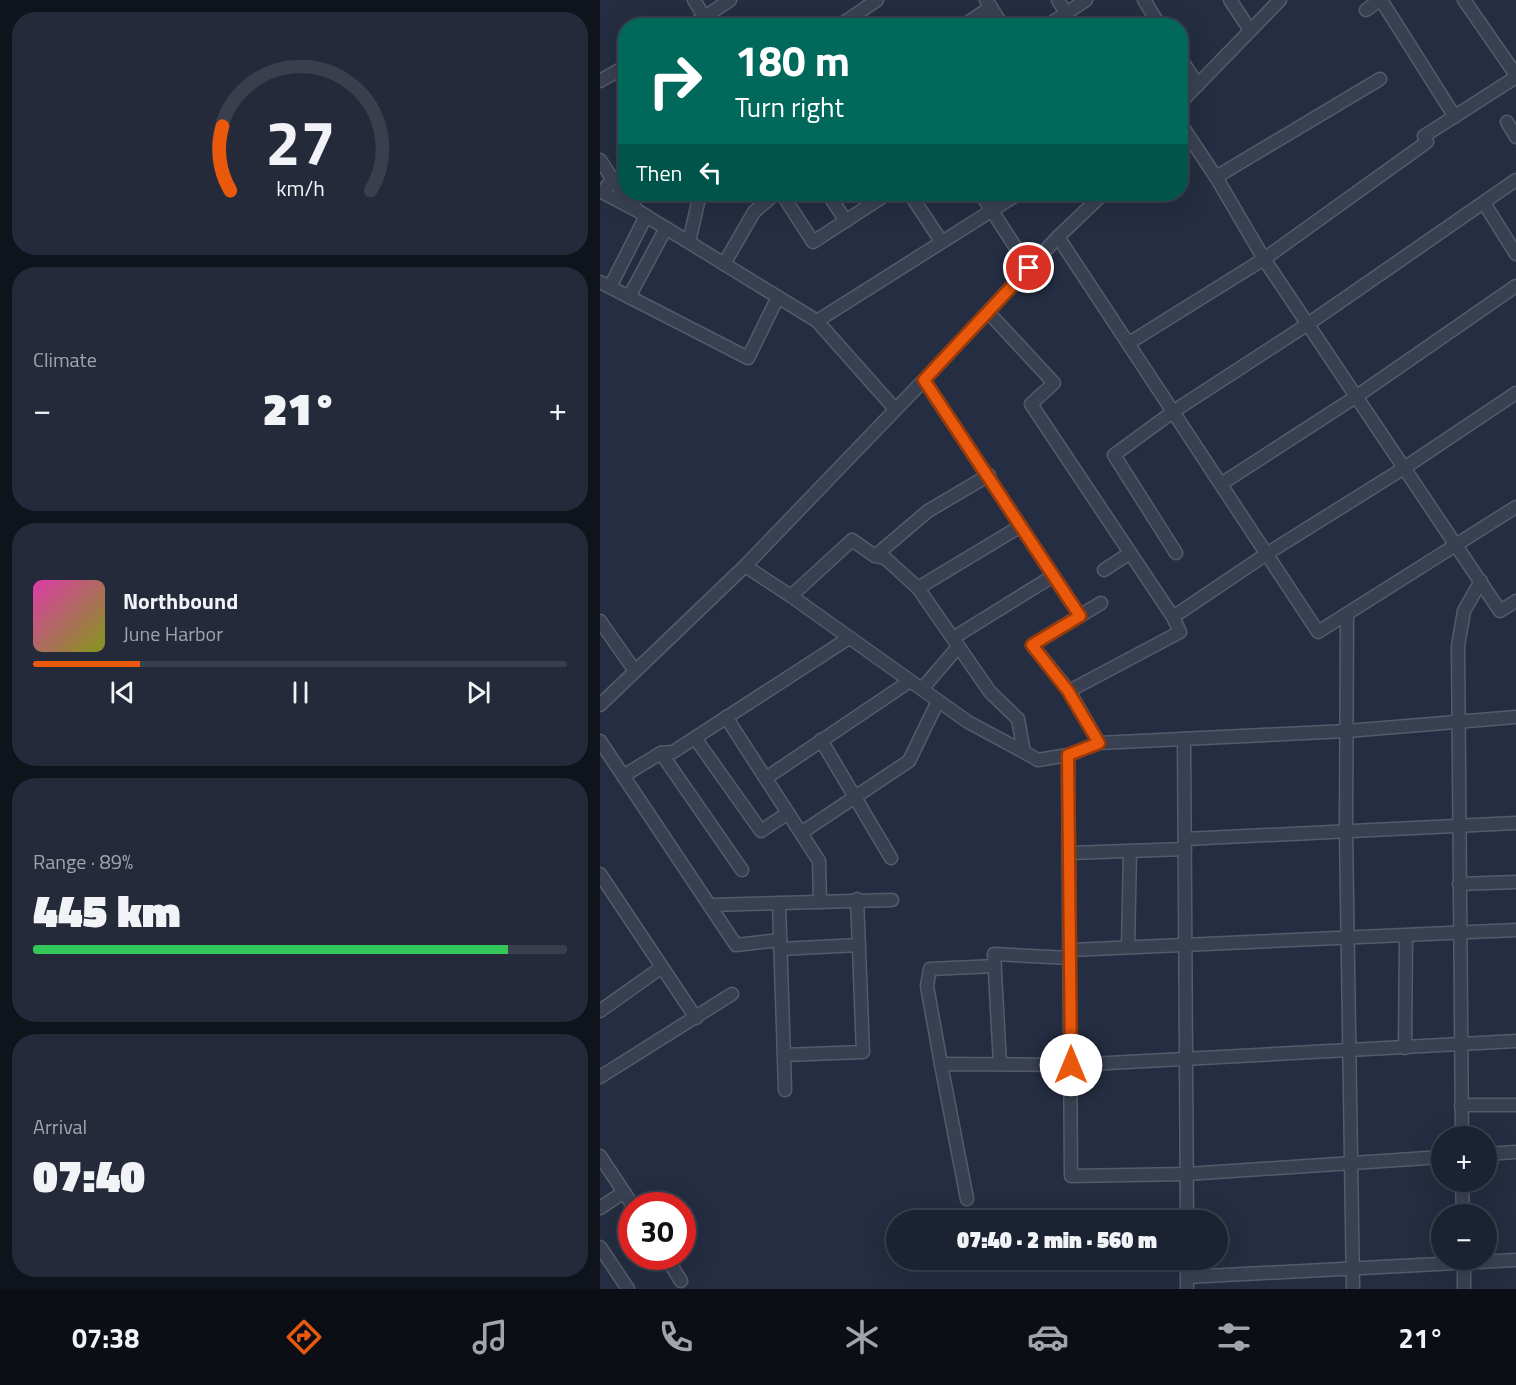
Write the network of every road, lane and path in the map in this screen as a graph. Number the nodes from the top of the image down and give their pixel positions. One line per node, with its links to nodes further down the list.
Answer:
1 (694, 0): 16 (street)
2 (730, 0): 17 (street)
3 (853, 0): 14 (street)
4 (877, 0): 14 (street)
5 (1058, 0): 15 (street)
6 (1086, 0): 15 (street)
7 (1144, 0): 22 (street)
8 (1230, 0): 23 (street)
9 (1280, 0): 23 (street)
10 (1381, 0): 13 (street); 31 (street)
11 (1464, 0): 26 (street)
12 (988, 4): 19 (street); 20 (street)
13 (1366, 10)
14 (861, 11): 18 (street)
15 (1066, 13): 21 (street)
16 (705, 18)
17 (710, 18)
18 (851, 18)
19 (972, 18)
20 (998, 18)
21 (1059, 18)
22 (1155, 18)
23 (1250, 30): 29 (street)
24 (1188, 70): 29 (street)
25 (618, 71): 28 (street)
26 (1516, 76): 31 (street)
27 (1380, 80): 37 (street)
28 (600, 81)
29 (1198, 85): 30 (street)
30 (1188, 95)
31 (1455, 117): 63 (street)
32 (1507, 122): 34 (street)
33 (1188, 135): 37 (street)
34 (1516, 137)
35 (600, 160): 38 (street)
36 (618, 177): 38 (street)
37 (1216, 177): 63 (street)
38 (613, 180): 40 (street); 41 (street)
39 (1516, 180): 54 (street)
40 (618, 186)
41 (600, 191): 42 (street)
42 (618, 201)
43 (618, 201): 56 (street)
44 (631, 201): 56 (street)
45 (698, 201): 61 (street)
46 (767, 201): 64 (street)
47 (787, 201): 57 (street)
48 (833, 201): 57 (street)
49 (876, 201): 57 (street)
50 (915, 201): 60 (street)
51 (986, 201): 55 (street)
52 (1007, 201): 55 (street)
53 (1096, 201): 59 (street)
54 (1484, 203): 62 (street); 72 (street)
55 (992, 211): 60 (street); 65 (street)
56 (642, 214): 58 (street); 66 (street)
57 (846, 221)
58 (666, 228): 61 (street); 68 (street)
59 (1058, 237): 65 (street); 73 (street)
60 (941, 241): 71 (street)
61 (689, 242): 64 (street)
62 (1516, 254)
63 (1264, 259): 72 (street); 73 (street)
64 (724, 264): 69 (street)
65 (1029, 268): 70 (street)
66 (605, 284): 68 (street)
67 (1516, 286): 76 (street)
68 (629, 297): 69 (street)
69 (778, 297): 71 (street)
70 (988, 312): 74 (street); 85 (street)
71 (817, 321): 77 (street)
72 (1308, 324): 76 (street); 78 (street)
73 (1129, 343): 78 (street)
74 (924, 380): 77 (street); 80 (street)
75 (1516, 393): 79 (street)
76 (1357, 396): 79 (street); 81 (street)
77 (895, 409): 89 (street)
78 (1174, 411): 81 (street); 86 (street)
79 (1404, 468): 84 (street); 87 (street)
80 (989, 475): 83 (street); 88 (street)
81 (1221, 484): 87 (street)
82 (1516, 507): 84 (street)
83 (1021, 526): 91 (street); 93 (street)
84 (1455, 546): 92 (street); 97 (street)
85 (1130, 553): 90 (street); 99 (street)
86 (1176, 553)
87 (1268, 554): 97 (street); 99 (street)
88 (875, 556): 93 (street); 94 (street)
89 (745, 566): 94 (street); 103 (street)
90 (1104, 570)
91 (1053, 576): 98 (street); 102 (street)
92 (1481, 581): 95 (street); 111 (street)
93 (918, 588): 102 (street)
94 (791, 596): 101 (street)
95 (1516, 601)
96 (1101, 603): 98 (street)
97 (1347, 614): 112 (street)
98 (1080, 616): 106 (street)
99 (1173, 617): 106 (street)
100 (600, 621): 103 (street)
101 (849, 638): 104 (street); 109 (street)
102 (956, 643): 105 (street); 118 (street)
103 (635, 671): 108 (street)
104 (910, 681): 105 (street); 115 (street)
105 (922, 688): 107 (street)
106 (1068, 691): 117 (street)
107 (938, 701): 118 (street); 123 (street)
108 (600, 705)
109 (726, 717): 113 (street); 122 (street)
110 (1516, 717): 111 (street)
111 (1459, 722): 112 (street); 126 (street)
112 (1347, 731): 114 (street); 127 (street)
113 (695, 738): 119 (street); 124 (street)
114 (1184, 739): 117 (street); 129 (street)
115 (821, 740): 122 (street); 123 (street)
116 (600, 741): 121 (street)
117 (1099, 743): 120 (street)
118 (1024, 752): 120 (street)
119 (661, 753): 121 (street); 133 (street)
120 (1068, 755): 131 (street)
121 (623, 776): 141 (street)
122 (766, 778): 124 (street)
123 (855, 797): 128 (street); 132 (street)
124 (788, 813): 128 (street)
125 (1516, 823): 126 (street)
126 (1459, 827): 127 (street); 136 (street)
127 (1346, 832): 129 (street); 145 (street)
128 (801, 833): 139 (street)
129 (1185, 844): 130 (street); 148 (street)
130 (1130, 851): 131 (street); 149 (street)
131 (1070, 853): 150 (street)
132 (891, 858)
133 (742, 870)
134 (600, 874): 152 (street)
135 (1516, 882): 136 (street)
136 (1460, 884): 143 (street)
137 (857, 899): 138 (street); 139 (street); 147 (street)
138 (892, 900)
139 (820, 902): 140 (street)
140 (779, 903): 141 (street); 146 (street)
141 (710, 905): 146 (street)
142 (1516, 930): 143 (street)
143 (1460, 933): 144 (street); 157 (street)
144 (1406, 936): 145 (street); 158 (street)
145 (1347, 938): 148 (street); 159 (street)
146 (780, 945): 147 (street); 160 (street)
147 (859, 945): 160 (street)
148 (1186, 945): 149 (street); 161 (street)
149 (1128, 948): 150 (street)
150 (1070, 954): 151 (street); 164 (street)
151 (995, 966): 162 (street); 163 (street)
152 (662, 967): 154 (street); 155 (street)
153 (732, 994): 155 (street)
154 (600, 1011)
155 (696, 1018): 165 (street)
156 (1516, 1041): 157 (street)
157 (1461, 1045): 158 (street); 167 (street)
158 (1405, 1048): 159 (street)
159 (1348, 1051): 161 (street); 174 (street)
160 (783, 1054): 166 (street)
161 (1187, 1059): 164 (street); 175 (street)
162 (940, 1064): 163 (street); 178 (street)
163 (1000, 1064): 164 (street)
164 (1071, 1065): 175 (street)
165 (600, 1077)
166 (785, 1090)
167 (1461, 1105): 168 (street); 169 (street)
168 (1516, 1105)
169 (1462, 1126)
170 (1516, 1152): 171 (street)
171 (1497, 1153)
172 (600, 1156): 176 (street)
173 (1431, 1158): 174 (street)
174 (1351, 1163): 175 (street); 185 (street)
175 (1187, 1174): 180 (street)
176 (624, 1192)
177 (618, 1196): 179 (street)
178 (967, 1198)
179 (600, 1208)
180 (1187, 1210)
181 (600, 1247): 190 (street)
182 (1497, 1260): 183 (street)
183 (1516, 1260)
184 (1431, 1263): 185 (street)
185 (1353, 1268): 189 (street); 191 (street)
186 (674, 1270): 188 (street)
187 (1464, 1270): 192 (street)
188 (681, 1281)
189 (1187, 1283)
190 (628, 1289)
191 (1353, 1289)
192 (1464, 1289)

